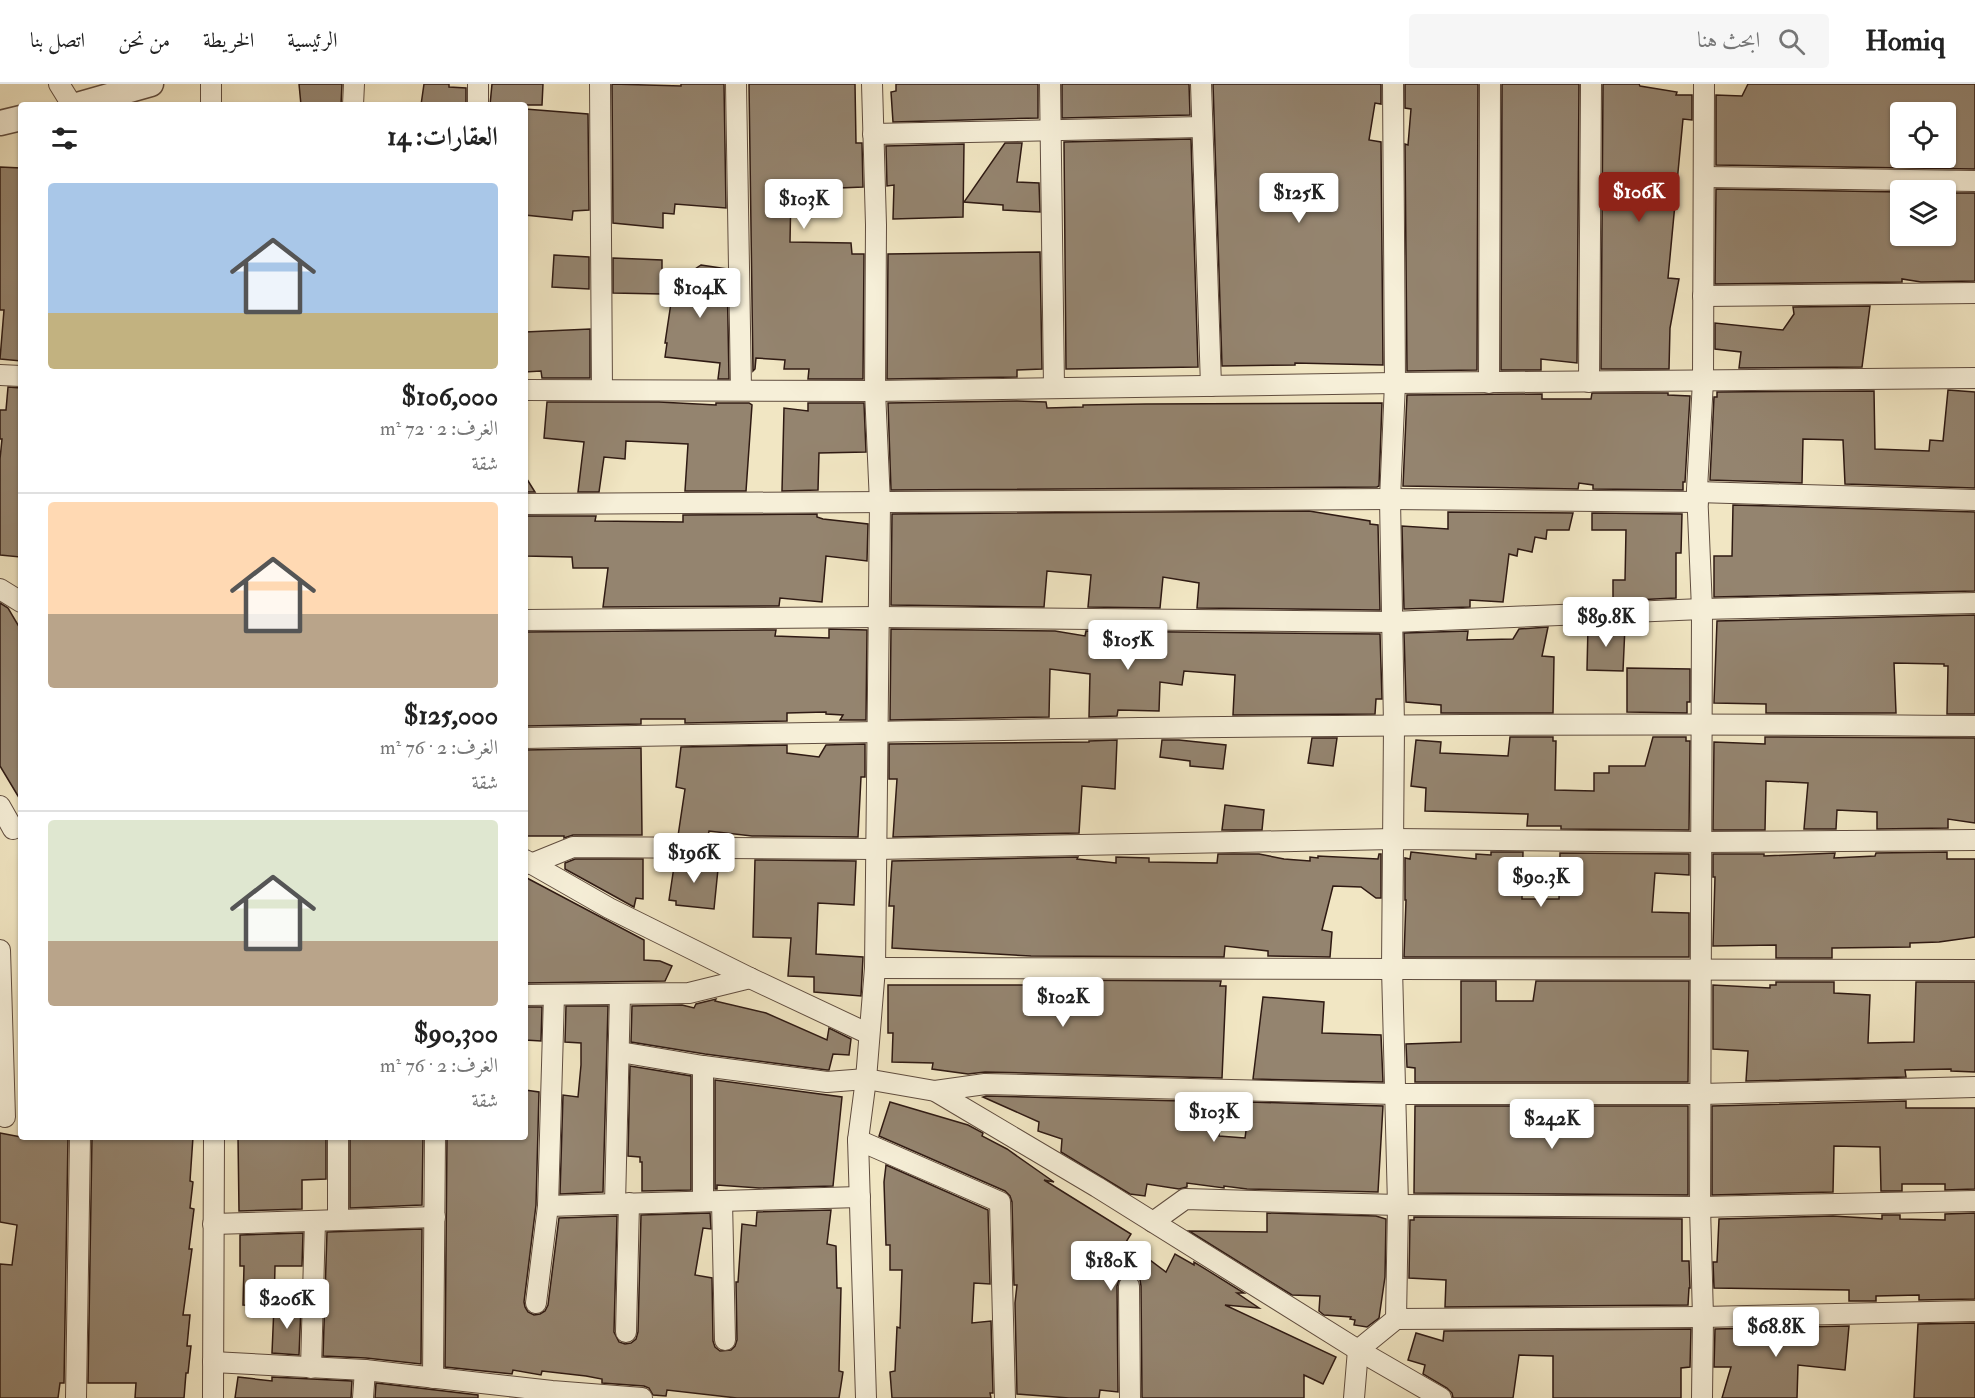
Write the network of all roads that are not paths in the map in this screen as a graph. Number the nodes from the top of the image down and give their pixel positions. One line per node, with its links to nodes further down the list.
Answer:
1 (59, 84): 15 (street)
2 (151, 84): 16 (street)
3 (211, 84): 17 (street)
4 (354, 84): 18 (street)
5 (478, 84): 19 (street)
6 (600, 84): 39 (street)
7 (736, 84): 40 (street)
8 (872, 84): 24 (street)
9 (1050, 84): 23 (street)
10 (1201, 84): 22 (street)
11 (1393, 84): 35 (street)
12 (1490, 84): 33 (street)
13 (1591, 84): 34 (street)
14 (1704, 84): 25 (street)
15 (70, 102)
16 (88, 102)
17 (211, 102)
18 (353, 102)
19 (478, 102)
20 (18, 119): 21 (street)
21 (0, 123)
22 (1202, 127): 23 (street); 36 (street)
23 (1051, 130): 24 (street); 37 (street)
24 (873, 134): 41 (street)
25 (1704, 177): 26 (street); 28 (street)
26 (1975, 181)
27 (1975, 293): 28 (street)
28 (1703, 296): 32 (street)
29 (0, 375): 30 (street)
30 (18, 376)
31 (1975, 378): 32 (street)
32 (1703, 381): 34 (street); 42 (street)
33 (1489, 382): 34 (street); 35 (street)
34 (1589, 382)
35 (1395, 383): 36 (street); 43 (street)
36 (1211, 386): 37 (street)
37 (1054, 387): 41 (street)
38 (528, 390): 39 (street)
39 (602, 390): 40 (street)
40 (741, 390): 41 (street)
41 (875, 391): 45 (street)
42 (1697, 497): 43 (street); 44 (street); 50 (street)
43 (1390, 498): 45 (street); 53 (street)
44 (1975, 500)
45 (880, 503): 46 (street); 51 (street)
46 (528, 504)
47 (0, 589): 48 (street)
48 (18, 600)
49 (1975, 603): 50 (street)
50 (1702, 609): 53 (street); 54 (street)
51 (879, 617): 52 (street); 53 (street); 57 (street)
52 (528, 620)
53 (1392, 622): 55 (street)
54 (1702, 723): 55 (street); 56 (street); 63 (street)
55 (1394, 726): 57 (street); 61 (street)
56 (1975, 726)
57 (877, 731): 58 (street); 64 (street)
58 (528, 738)
59 (0, 806): 60 (street)
60 (11, 830)
61 (1394, 839): 63 (street); 64 (street); 68 (street)
62 (1975, 840): 63 (street)
63 (1702, 842): 69 (street)
64 (876, 849): 65 (street); 67 (street)
65 (528, 862): 71 (street)
66 (0, 950): 83 (street)
67 (875, 968): 68 (street); 75 (street)
68 (1392, 968): 69 (street); 81 (street)
69 (1701, 968): 70 (street); 82 (street)
70 (1975, 970)
71 (750, 978): 72 (street); 75 (street)
72 (620, 994): 74 (street); 76 (street)
73 (528, 995): 74 (street)
74 (554, 995): 94 (street)
75 (869, 1034): 78 (street)
76 (620, 1052): 77 (street); 92 (street)
77 (703, 1066): 78 (street); 90 (street)
78 (866, 1079): 80 (street); 88 (street)
79 (1975, 1088): 82 (street)
80 (935, 1091): 81 (street); 99 (street)
81 (1395, 1094): 82 (street); 93 (street)
82 (1701, 1094): 95 (street)
83 (8, 1117)
84 (80, 1140): 113 (street)
85 (214, 1140): 100 (street)
86 (338, 1140): 97 (street)
87 (435, 1140): 96 (street)
88 (858, 1140): 89 (street); 118 (street)
89 (860, 1197): 90 (street); 117 (street)
90 (713, 1201): 92 (street); 107 (street)
91 (1975, 1201): 95 (street)
92 (622, 1204): 94 (street); 106 (street)
93 (1398, 1204): 95 (street); 99 (street); 105 (street)
94 (548, 1206): 102 (street)
95 (1700, 1207): 104 (street)
96 (435, 1217): 97 (street); 112 (street)
97 (338, 1220): 98 (street)
98 (315, 1221): 100 (street); 110 (street)
99 (1153, 1222): 108 (street)
100 (213, 1224): 109 (street)
101 (1129, 1286): 119 (street)
102 (536, 1303)
103 (1975, 1311): 104 (street)
104 (1703, 1317): 105 (street); 122 (street)
105 (1396, 1319): 108 (street)
106 (626, 1332)
107 (725, 1340)
108 (1358, 1350): 120 (street); 121 (street)
109 (213, 1362): 110 (street); 114 (street)
110 (311, 1368): 111 (street)
111 (365, 1370): 112 (street); 115 (street)
112 (433, 1378): 116 (street)
113 (76, 1398)
114 (213, 1398)
115 (363, 1398)
116 (642, 1398)
117 (866, 1398)
118 (1005, 1398)
119 (1130, 1398)
120 (1354, 1398)
121 (1441, 1398)
122 (1702, 1398)

